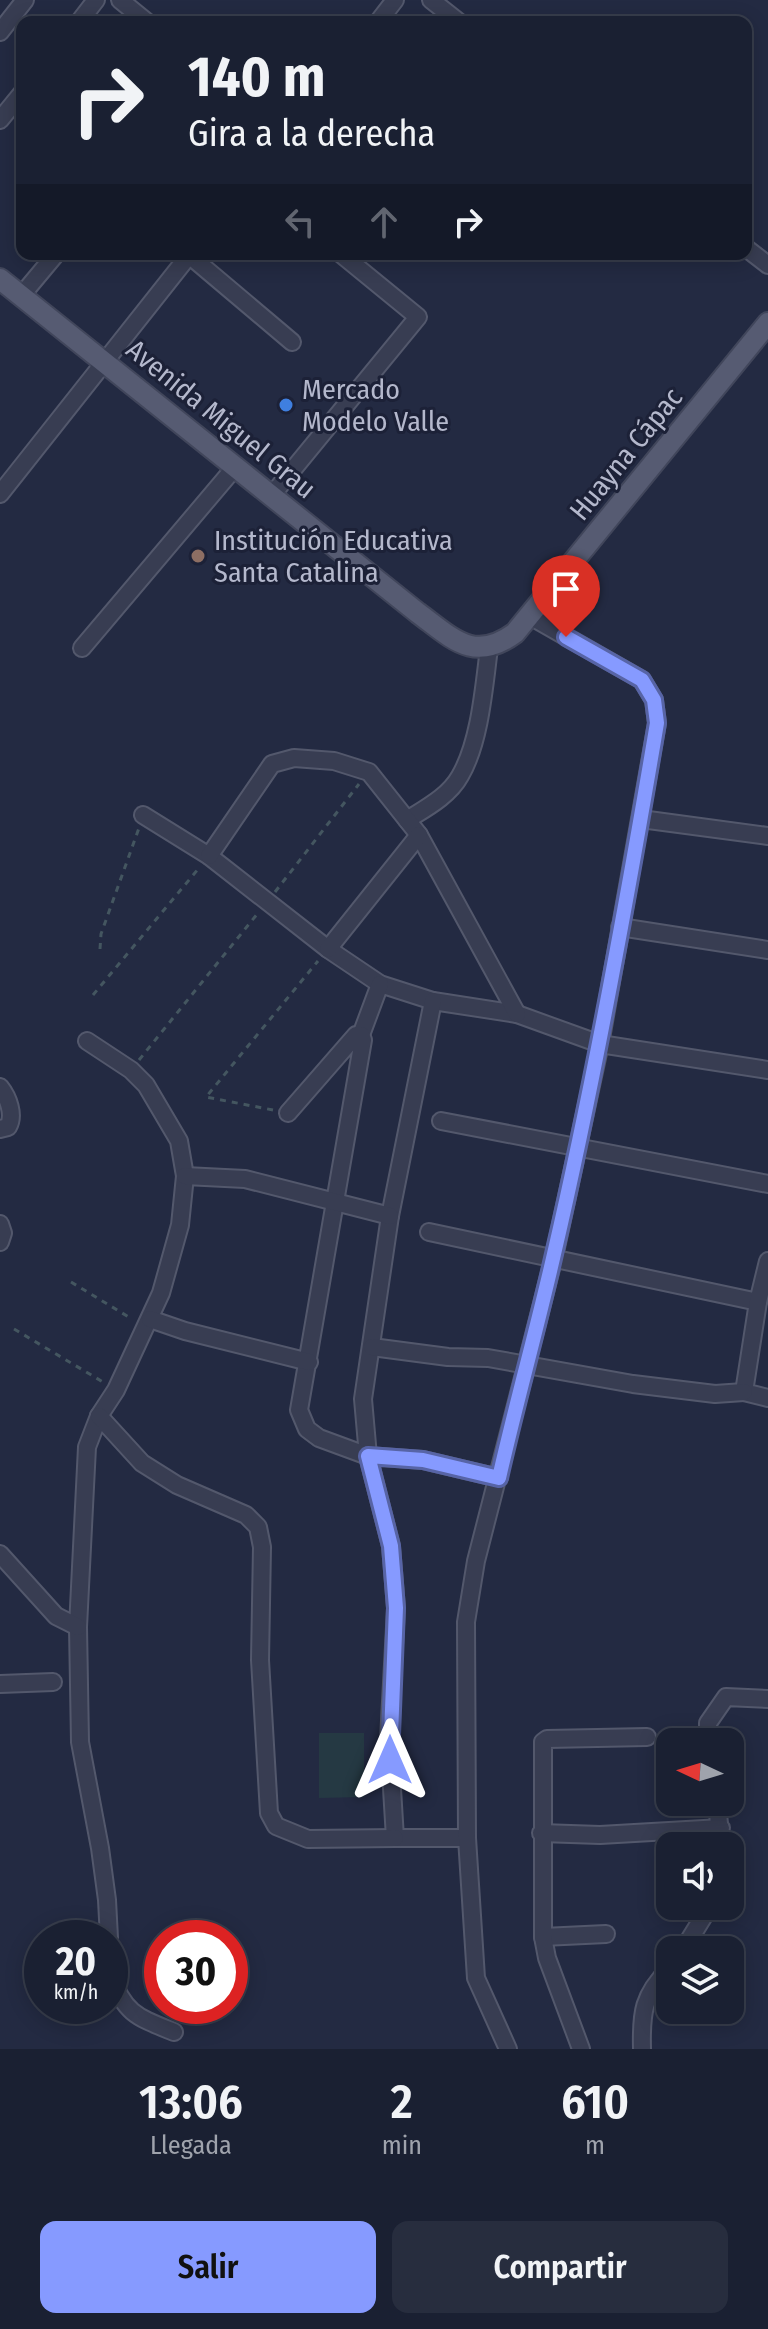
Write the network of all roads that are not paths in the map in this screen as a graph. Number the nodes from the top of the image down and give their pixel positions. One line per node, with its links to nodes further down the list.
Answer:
1 (25, 0): 8 (street)
2 (120, 0): 5 (street)
3 (395, 0): 6 (street)
4 (431, 0): 7 (street)
5 (140, 16)
6 (383, 16)
7 (451, 16)
8 (0, 32)
9 (16, 100): 10 (street)
10 (0, 120)
11 (752, 253): 16 (street)
12 (51, 260): 18 (street)
13 (185, 260): 21 (street)
14 (195, 260): 20 (street)
15 (348, 260): 24 (street)
16 (768, 265)
17 (0, 279): 18 (main road, Avenida Miguel Grau)
18 (21, 296): 21 (main road, Avenida Miguel Grau)
19 (768, 323): 25 (main road, Huayna Cápac)
20 (292, 342)
21 (103, 361): 22 (main road, Avenida Miguel Grau); 23 (street)
22 (236, 466): 24 (main road, Avenida Miguel Grau); 26 (street)
23 (0, 494)
24 (272, 495): 27 (main road, Avenida Miguel Grau)
25 (530, 616): 27 (main road, Huayna Cápac); 29 (street)
26 (82, 648)
27 (489, 648): 30 (street)
28 (143, 815): 33 (street)
29 (641, 819): 32 (street); 34 (street)
30 (407, 820): 31 (street); 33 (street)
31 (419, 835): 35 (street); 39 (street)
32 (768, 836)
33 (209, 856): 35 (street)
34 (620, 927): 36 (street); 42 (street)
35 (328, 949): 37 (street)
36 (768, 950)
37 (380, 984): 38 (street); 40 (street)
38 (433, 1001): 39 (street); 52 (street)
39 (517, 1014): 42 (street)
40 (361, 1035): 45 (street); 51 (street)
41 (87, 1041): 49 (street)
42 (600, 1044): 43 (street); 48 (street)
43 (768, 1070)
44 (0, 1087): 47 (street)
45 (288, 1113)
46 (441, 1121): 48 (street)
47 (0, 1129)
48 (578, 1147): 50 (street); 54 (street)
49 (185, 1176): 51 (street); 57 (street)
50 (768, 1184)
51 (337, 1204): 52 (street); 59 (street)
52 (390, 1216): 58 (street)
53 (429, 1232): 54 (street)
54 (554, 1257): 56 (street); 60 (street)
55 (768, 1261): 56 (street)
56 (758, 1302): 61 (street)
57 (148, 1323): 59 (street); 63 (street)
58 (372, 1347): 60 (street); 64 (street)
59 (309, 1362): 64 (street)
60 (525, 1364): 61 (street); 65 (street)
61 (744, 1392): 62 (street)
62 (768, 1398)
63 (99, 1416): 67 (street); 77 (street)
64 (368, 1456): 65 (street); 77 (street)
65 (499, 1478): 78 (street)
66 (0, 1554): 67 (street)
67 (78, 1627): 79 (street)
68 (53, 1682): 69 (street)
69 (0, 1684)
70 (768, 1699): 71 (street)
71 (708, 1728)
72 (647, 1737): 76 (street)
73 (719, 1816): 74 (street)
74 (721, 1828): 75 (street); 76 (street)
75 (721, 1832)
76 (541, 1833): 81 (street)
77 (395, 1838): 78 (street)
78 (467, 1838): 85 (street)
79 (108, 1920)
80 (606, 1934): 81 (street)
81 (543, 1937): 86 (street)
82 (656, 1982): 87 (street)
83 (128, 2007): 84 (street)
84 (174, 2032)
85 (508, 2049)
86 (581, 2049)
87 (642, 2049)

